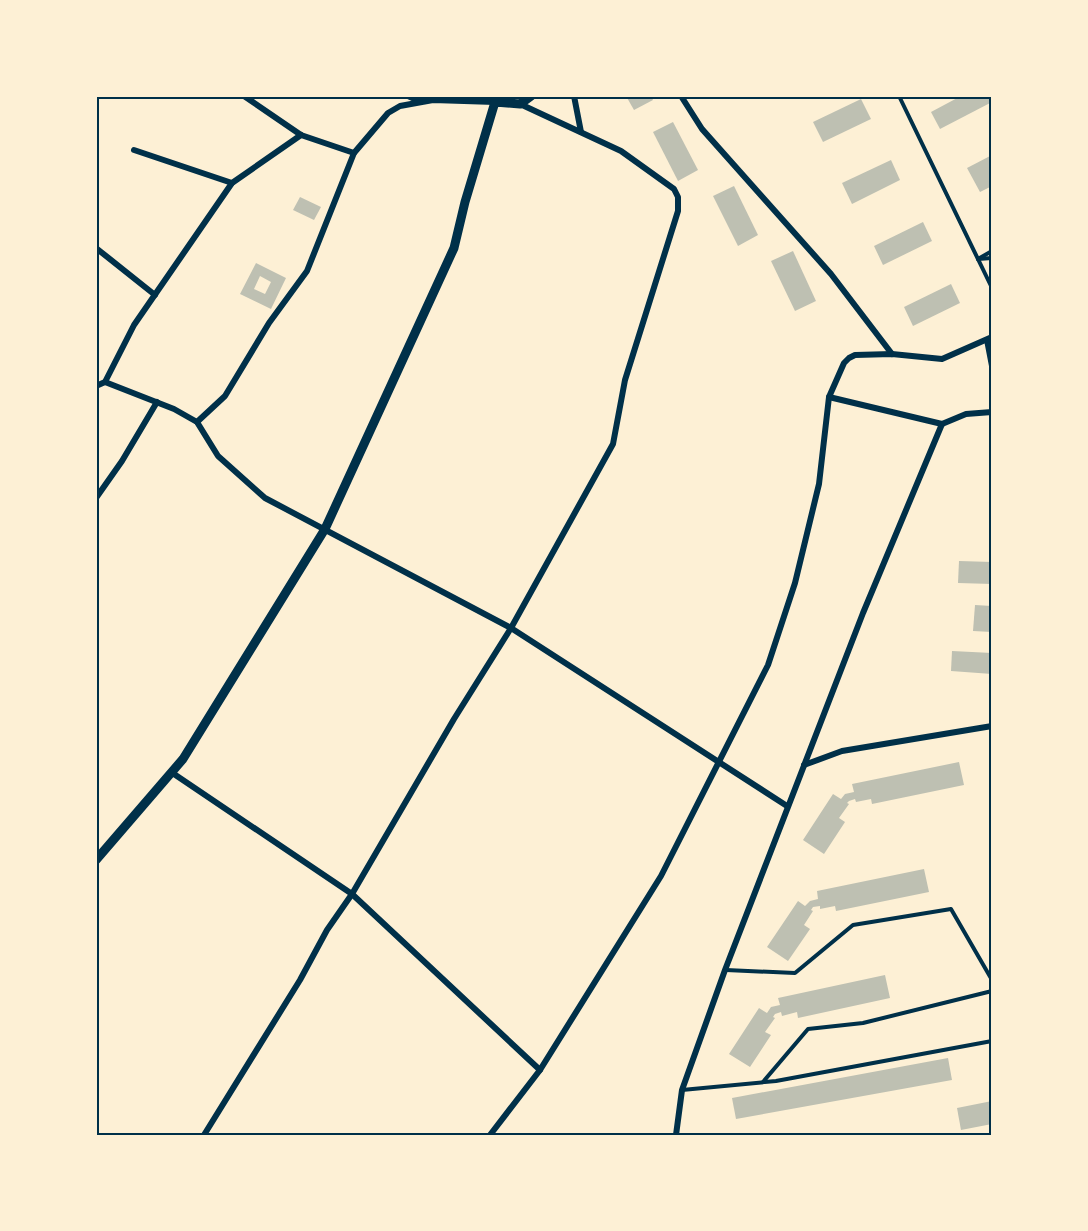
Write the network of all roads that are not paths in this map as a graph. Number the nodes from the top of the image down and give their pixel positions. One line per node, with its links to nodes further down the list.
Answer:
1 (244, 96): 12 (street)
2 (408, 96): 8 (street)
3 (531, 96): 10 (street)
4 (574, 96): 11 (street)
5 (681, 96): 23 (street)
6 (899, 96): 19 (lane)
7 (459, 98): 8 (street); 9 (street)
8 (419, 102): 14 (street)
9 (495, 102): 10 (street); 33 (street)
10 (520, 104): 11 (street)
11 (581, 132): 34 (street)
12 (301, 135): 14 (street); 15 (street)
13 (134, 150): 15 (street)
14 (354, 153): 30 (street)
15 (232, 183): 21 (street)
16 (96, 248): 21 (street)
17 (992, 251): 19 (lane)
18 (992, 258): 19 (lane)
19 (978, 259): 20 (lane)
20 (992, 288)
21 (155, 295): 25 (street)
22 (989, 339): 23 (street); 24 (street)
23 (892, 354): 27 (street)
24 (992, 366)
25 (105, 382): 26 (street); 28 (street)
26 (96, 386)
27 (829, 397): 31 (street); 36 (street)
28 (157, 402): 30 (street); 32 (street)
29 (992, 412): 31 (street)
30 (198, 422): 33 (street)
31 (942, 424): 37 (street)
32 (96, 498)
33 (325, 529): 34 (street); 38 (street)
34 (511, 628): 36 (street); 41 (street)
35 (992, 726): 37 (street)
36 (717, 762): 39 (street); 46 (street)
37 (804, 765): 39 (street)
38 (171, 772): 40 (street); 41 (street)
39 (787, 806): 42 (street)
40 (96, 860)
41 (352, 894): 46 (street); 49 (street)
42 (725, 970): 43 (lane); 48 (street)
43 (992, 980)
44 (992, 991): 47 (lane)
45 (992, 1041): 47 (lane)
46 (540, 1070): 50 (street)
47 (763, 1083): 48 (lane)
48 (682, 1090): 51 (street)
49 (204, 1135)
50 (490, 1135)
51 (676, 1135)

